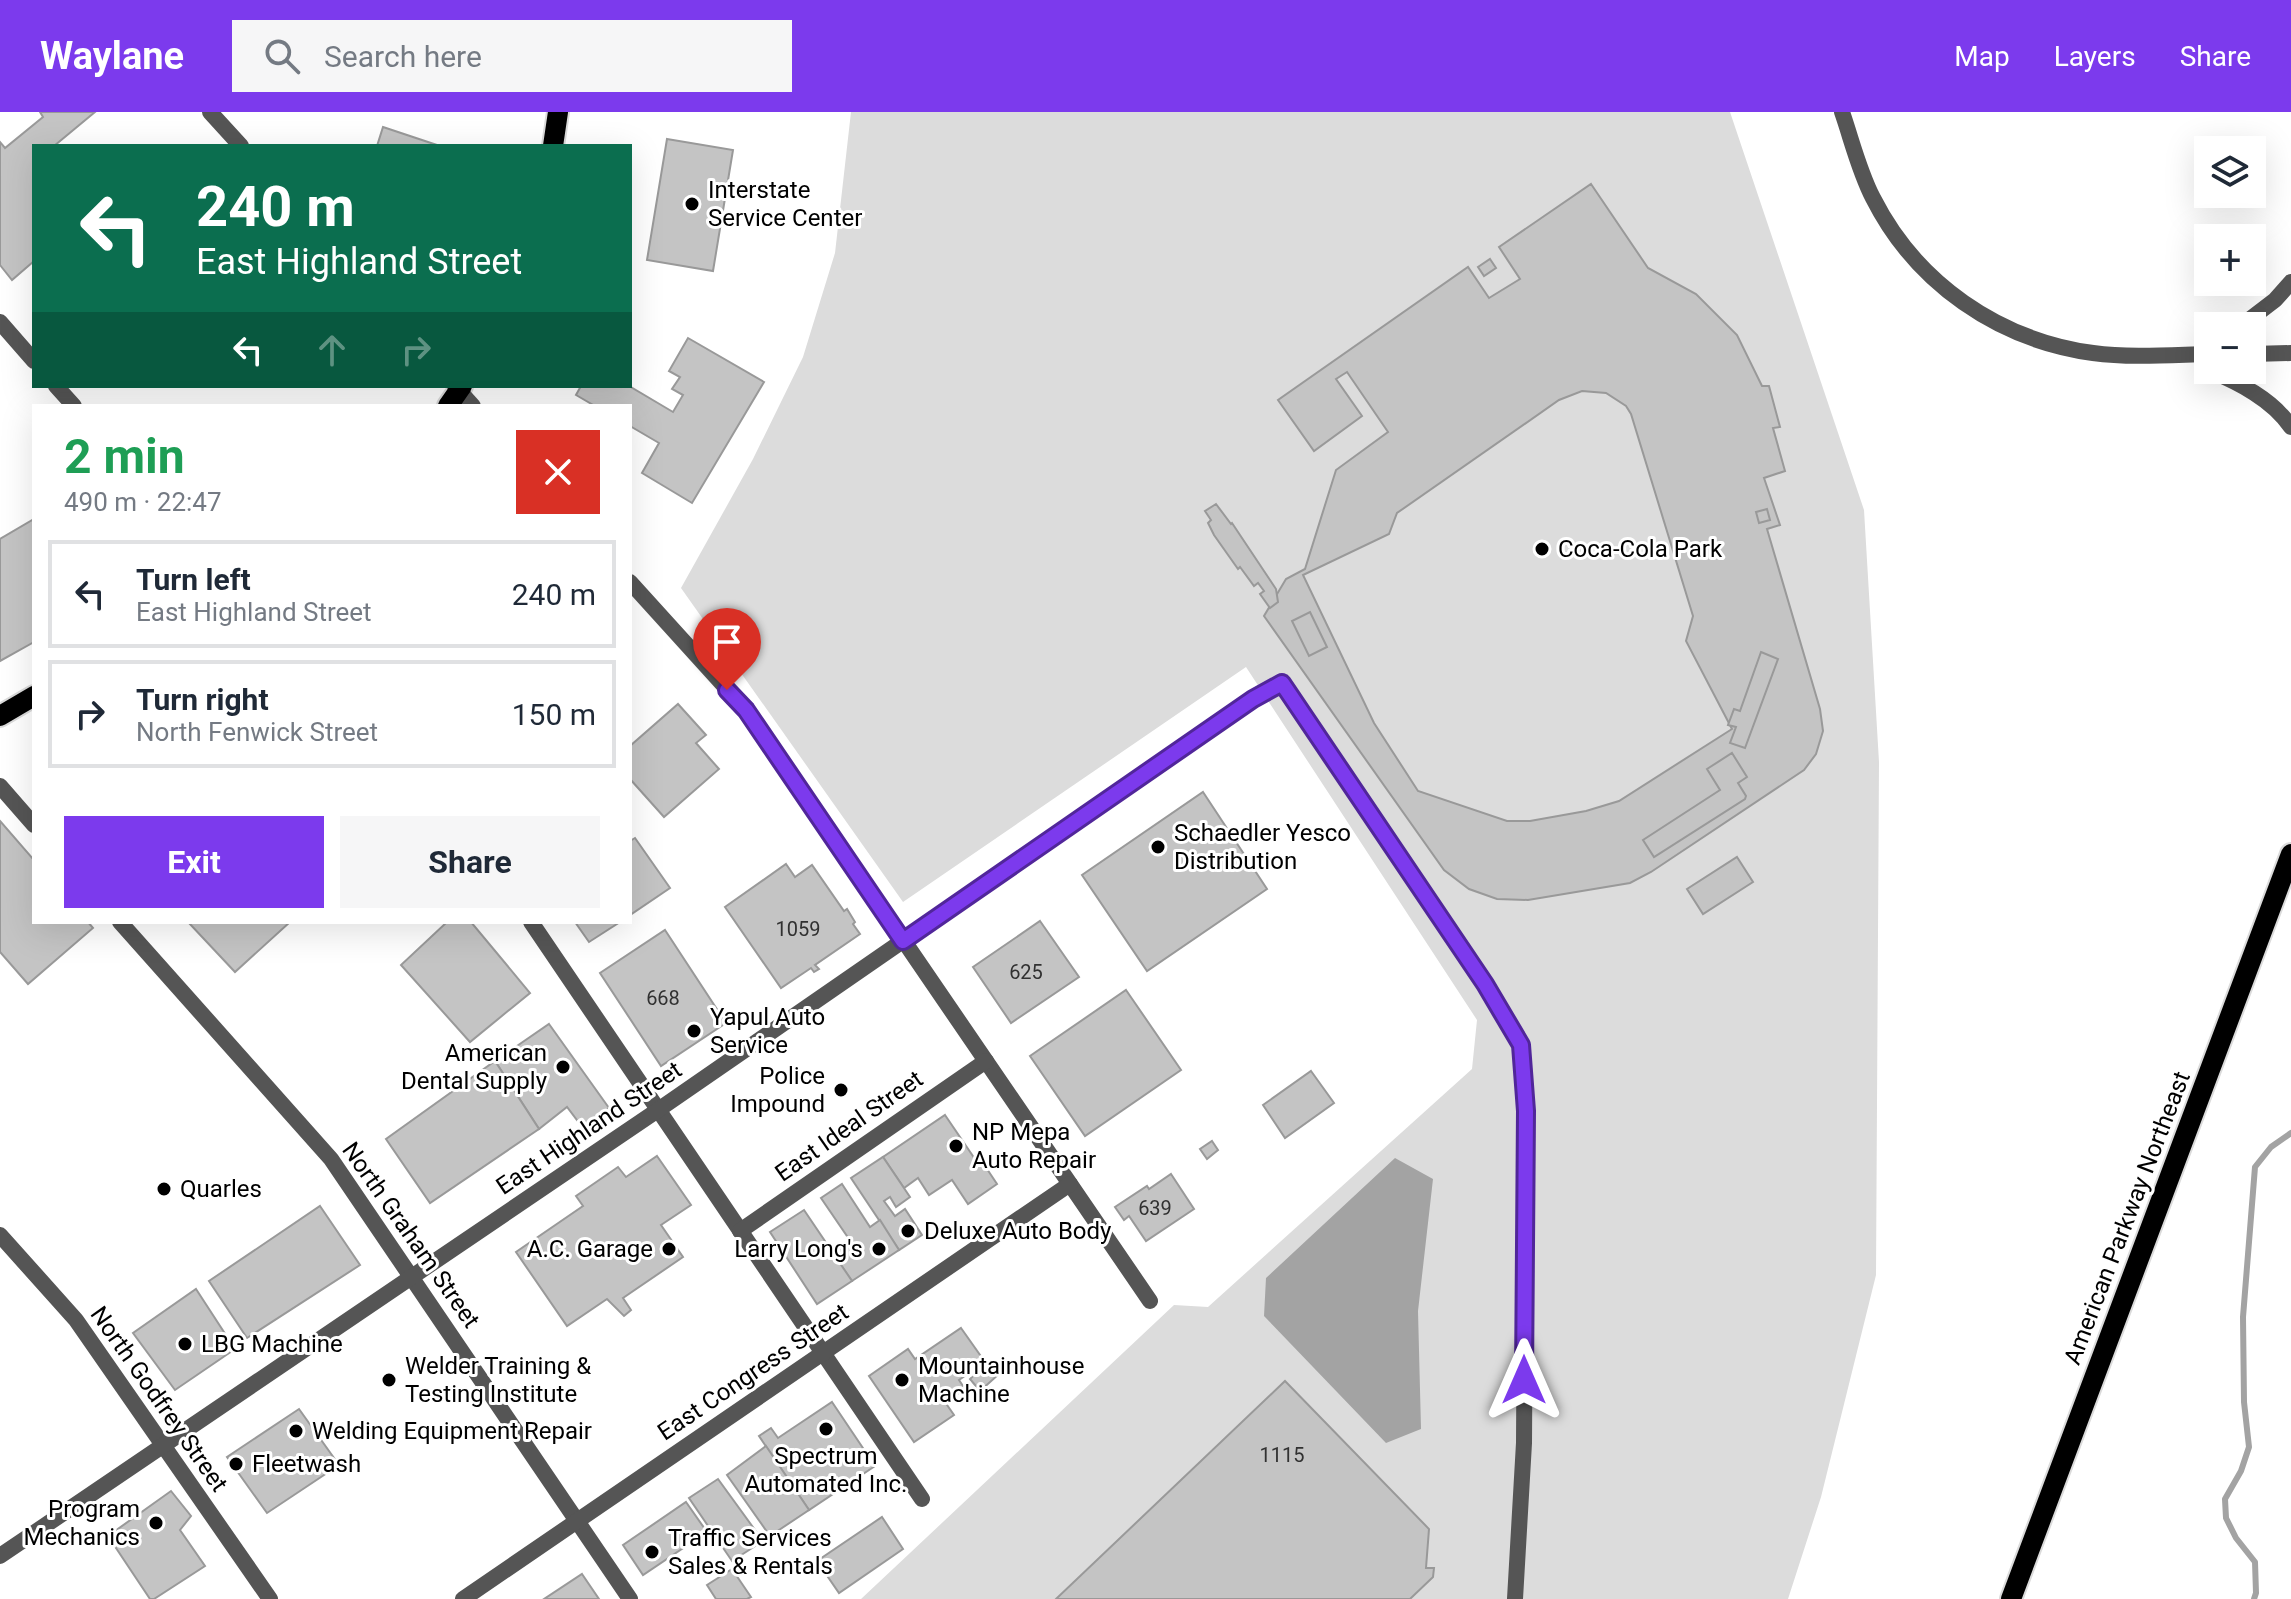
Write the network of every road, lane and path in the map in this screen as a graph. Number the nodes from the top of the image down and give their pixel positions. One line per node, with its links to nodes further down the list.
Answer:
1 (210, 112): 4 (street)
2 (558, 112): 5 (main road)
3 (1842, 112): 13 (street)
4 (239, 144)
5 (553, 144)
6 (2291, 282): 7 (street)
7 (2259, 312)
8 (0, 322): 14 (street)
9 (2194, 347): 13 (street)
10 (2291, 353): 12 (street)
11 (2194, 354): 13 (street)
12 (2266, 354)
13 (2173, 355): 15 (street)
14 (32, 359)
15 (2194, 364)
16 (2240, 384): 19 (street)
17 (58, 388): 18 (street)
18 (72, 404)
19 (2291, 427)
20 (632, 584): 28 (street)
21 (32, 697): 22 (main road)
22 (0, 716)
23 (0, 786): 24 (street)
24 (32, 823)
25 (2291, 854): 45 (main road, American Parkway Northeast)
26 (122, 924): 34 (street, North Graham Street)
27 (532, 924): 30 (street)
28 (903, 941): 29 (street); 30 (street, East Highland Street); 44 (street, East Highland Street)
29 (986, 1061): 31 (street); 32 (street, East Ideal Street)
30 (658, 1110): 32 (street); 34 (street, East Highland Street)
31 (1070, 1184): 35 (street); 36 (street, East Congress Street)
32 (740, 1231): 36 (street)
33 (0, 1235): 37 (street, North Godfrey Street)
34 (411, 1277): 37 (street, East Highland Street); 39 (street, North Graham Street)
35 (1150, 1301)
36 (822, 1353): 38 (street); 39 (street, East Congress Street)
37 (163, 1446): 40 (street, East Highland Street); 41 (street, North Godfrey Street)
38 (922, 1499)
39 (577, 1521): 42 (street, East Congress Street); 43 (street, North Graham Street)
40 (0, 1556)
41 (270, 1599)
42 (463, 1599)
43 (630, 1599)
44 (1515, 1599)
45 (2011, 1599)

